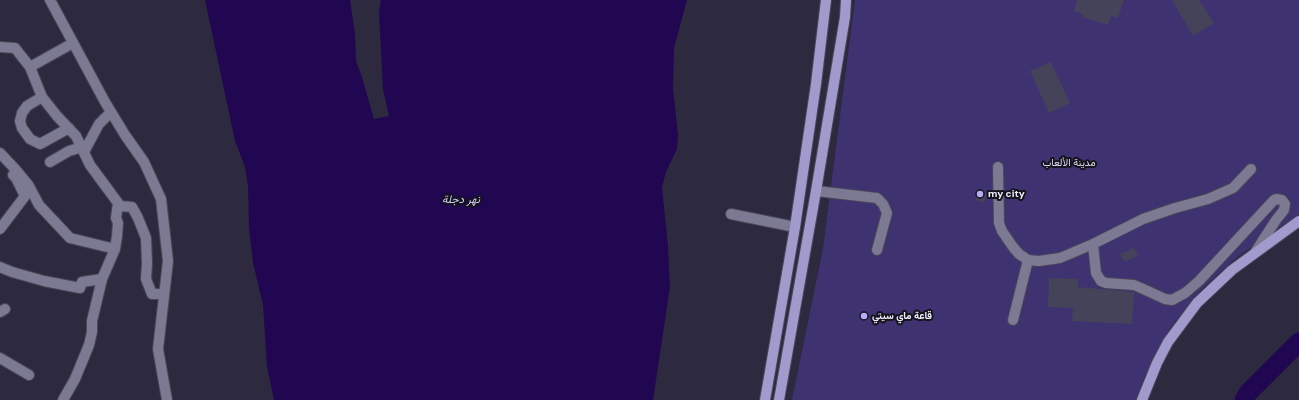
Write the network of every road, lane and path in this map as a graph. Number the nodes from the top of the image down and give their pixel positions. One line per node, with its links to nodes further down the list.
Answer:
1 (50, 0): 4 (street)
2 (826, 0): 7 (main road)
3 (846, 0): 8 (main road)
4 (73, 43): 6 (street); 10 (street)
5 (0, 47): 6 (street)
6 (30, 67): 9 (street)
7 (816, 84): 8 (main road); 23 (main road)
8 (833, 86): 18 (main road)
9 (42, 97): 11 (street); 11 (street)
10 (111, 112): 12 (street); 31 (street)
11 (69, 128): 12 (street)
12 (83, 150): 14 (street); 19 (street)
13 (0, 153): 25 (street)
14 (50, 162)
15 (0, 163): 22 (street)
16 (998, 167): 28 (street)
17 (1251, 169): 24 (street)
18 (816, 191): 26 (street); 38 (main road)
19 (118, 203): 25 (street); 31 (street)
20 (731, 214): 23 (street)
21 (1299, 221): 27 (main road)
22 (1, 227)
23 (795, 227): 37 (main road)
24 (1093, 244): 27 (street); 28 (street)
25 (115, 249): 30 (street)
26 (878, 250)
27 (1256, 251): 39 (main road)
28 (1028, 260): 32 (street)
29 (0, 267): 30 (street)
30 (102, 279): 35 (street)
31 (164, 294): 36 (street)
32 (1013, 320)
33 (0, 358): 34 (street)
34 (29, 375)
35 (63, 400)
36 (166, 400)
37 (765, 400)
38 (779, 400)
39 (1142, 400)

